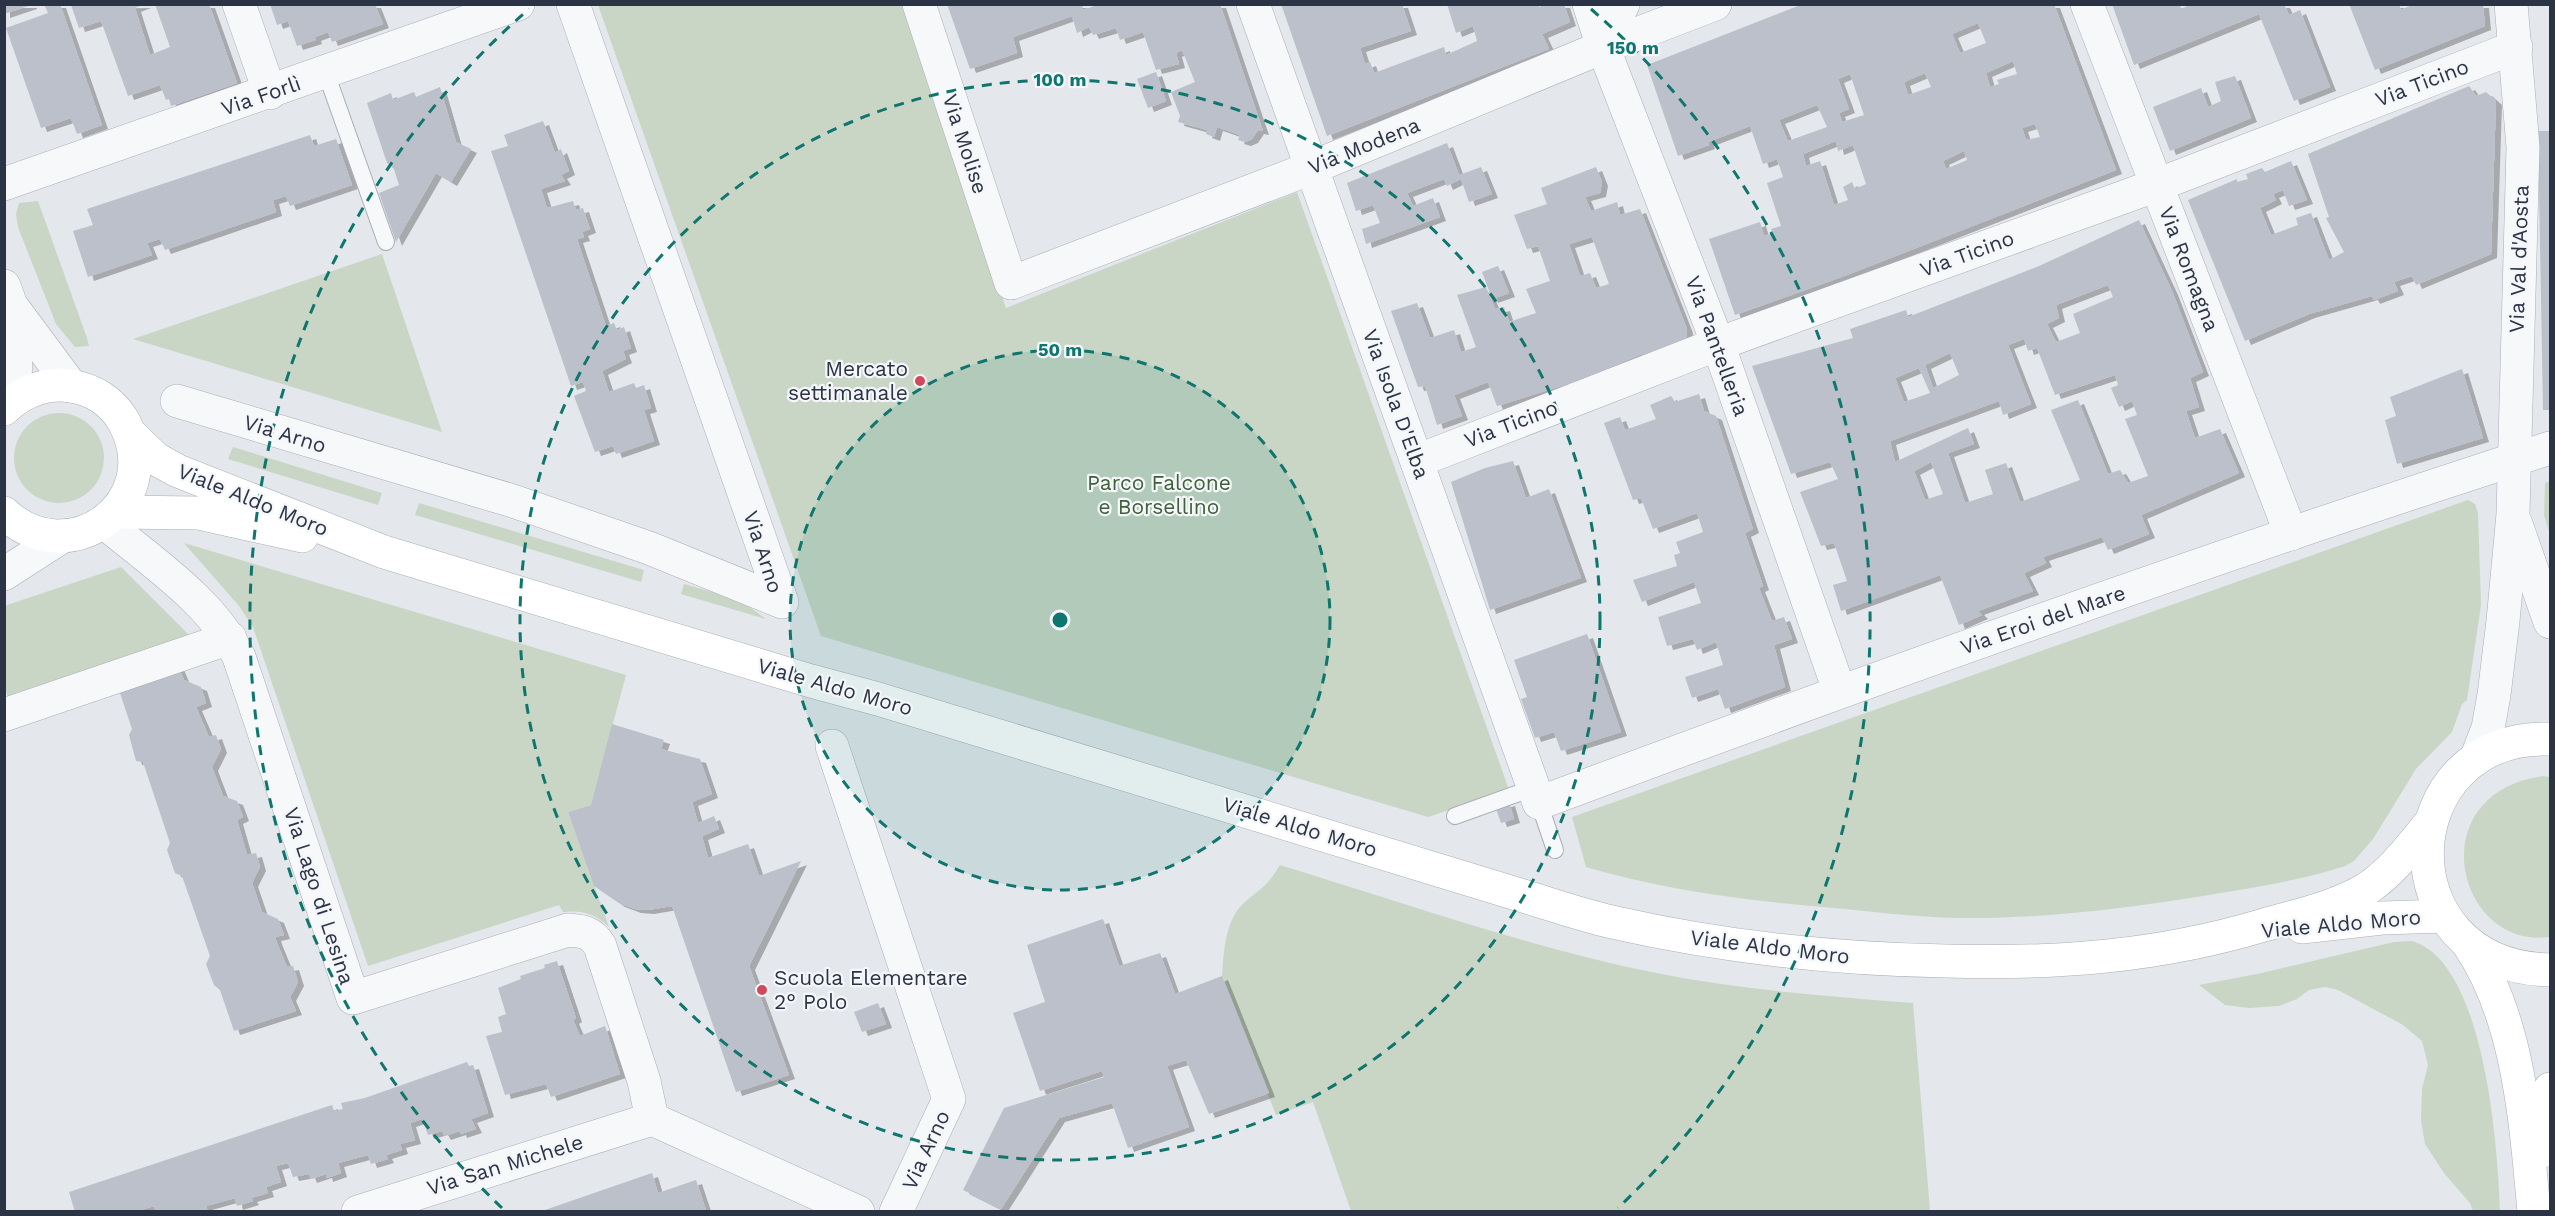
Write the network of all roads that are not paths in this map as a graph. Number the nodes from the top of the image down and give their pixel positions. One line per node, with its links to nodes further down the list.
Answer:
1 (239, 4): 14 (street)
2 (518, 4): 13 (street, Via Forlì)
3 (573, 4): 23 (street, Via Arno)
4 (918, 4): 19 (street, Via Molise)
5 (1252, 4): 15 (street, Via Isola D'Elba)
6 (1589, 4): 11 (street, Via Pantelleria)
7 (1623, 4): 11 (street)
8 (1715, 4): 11 (street, Via Modena)
9 (2087, 4): 17 (street, Via Romagna)
10 (2511, 4): 12 (street, Via Val d'Aosta)
11 (1603, 47): 15 (street, Via Modena); 21 (street, Via Pantelleria)
12 (2516, 47): 17 (street, Via Ticino); 27 (street, Via Val d'Aosta)
13 (326, 73): 14 (street, Via Forlì); 18 (lane)
14 (270, 93): 16 (street, Via Forlì)
15 (1311, 168): 19 (street, Via Modena); 28 (street, Via Isola D'Elba)
16 (4, 184)
17 (2157, 185): 21 (street, Via Ticino); 32 (street, Via Romagna)
18 (386, 242)
19 (1011, 283)
20 (9, 297): 22 (street); 24 (street)
21 (1718, 344): 28 (street, Via Ticino); 38 (street, Via Pantelleria)
22 (71, 386): 24 (main road, Viale Aldo Moro); 25 (main road, Viale Aldo Moro)
23 (177, 401)
24 (9, 404)
25 (131, 435): 31 (main road, Viale Aldo Moro); 34 (main road, Viale Aldo Moro)
26 (2550, 448): 27 (street, Via Eroi del Mare)
27 (2513, 460): 30 (street, Via Val d'Aosta); 32 (street, Via Eroi del Mare)
28 (1417, 461): 43 (street, Via Isola D'Elba)
29 (4, 513): 33 (main road, Viale Aldo Moro)
30 (2513, 514): 36 (street, Via Val d'Aosta); 42 (street, Via Val d'Aosta)
31 (110, 517): 33 (main road, Viale Aldo Moro); 34 (main road, Viale Aldo Moro); 37 (street, Via Lago di Lesina)
32 (2291, 534): 38 (street, Via Eroi del Mare)
33 (63, 536): 35 (street)
34 (384, 552): 48 (main road, Viale Aldo Moro)
35 (4, 574)
36 (2550, 622)
37 (230, 638): 39 (street); 52 (street, Via Lago di Lesina)
38 (1839, 690): 43 (street, Via Eroi del Mare)
39 (4, 715)
40 (2550, 739): 42 (main road, Viale Aldo Moro)
41 (832, 746): 56 (street, Via Arno)
42 (2476, 759): 45 (main road, Viale Aldo Moro)
43 (1536, 795): 44 (lane); 46 (lane)
44 (1455, 816)
45 (2431, 822): 47 (main road, Viale Aldo Moro); 48 (main road, Viale Aldo Moro)
46 (1555, 850)
47 (2444, 916): 48 (main road, Viale Aldo Moro); 49 (main road, Viale Aldo Moro)
48 (2238, 933)
49 (2469, 945): 50 (main road, Viale Aldo Moro); 53 (main road)
50 (2550, 970)
51 (2550, 1089): 53 (main road)
52 (652, 1119): 54 (street, Via San Michele); 55 (street)
53 (2534, 1211)
54 (358, 1212)
55 (858, 1212)
56 (896, 1212)

